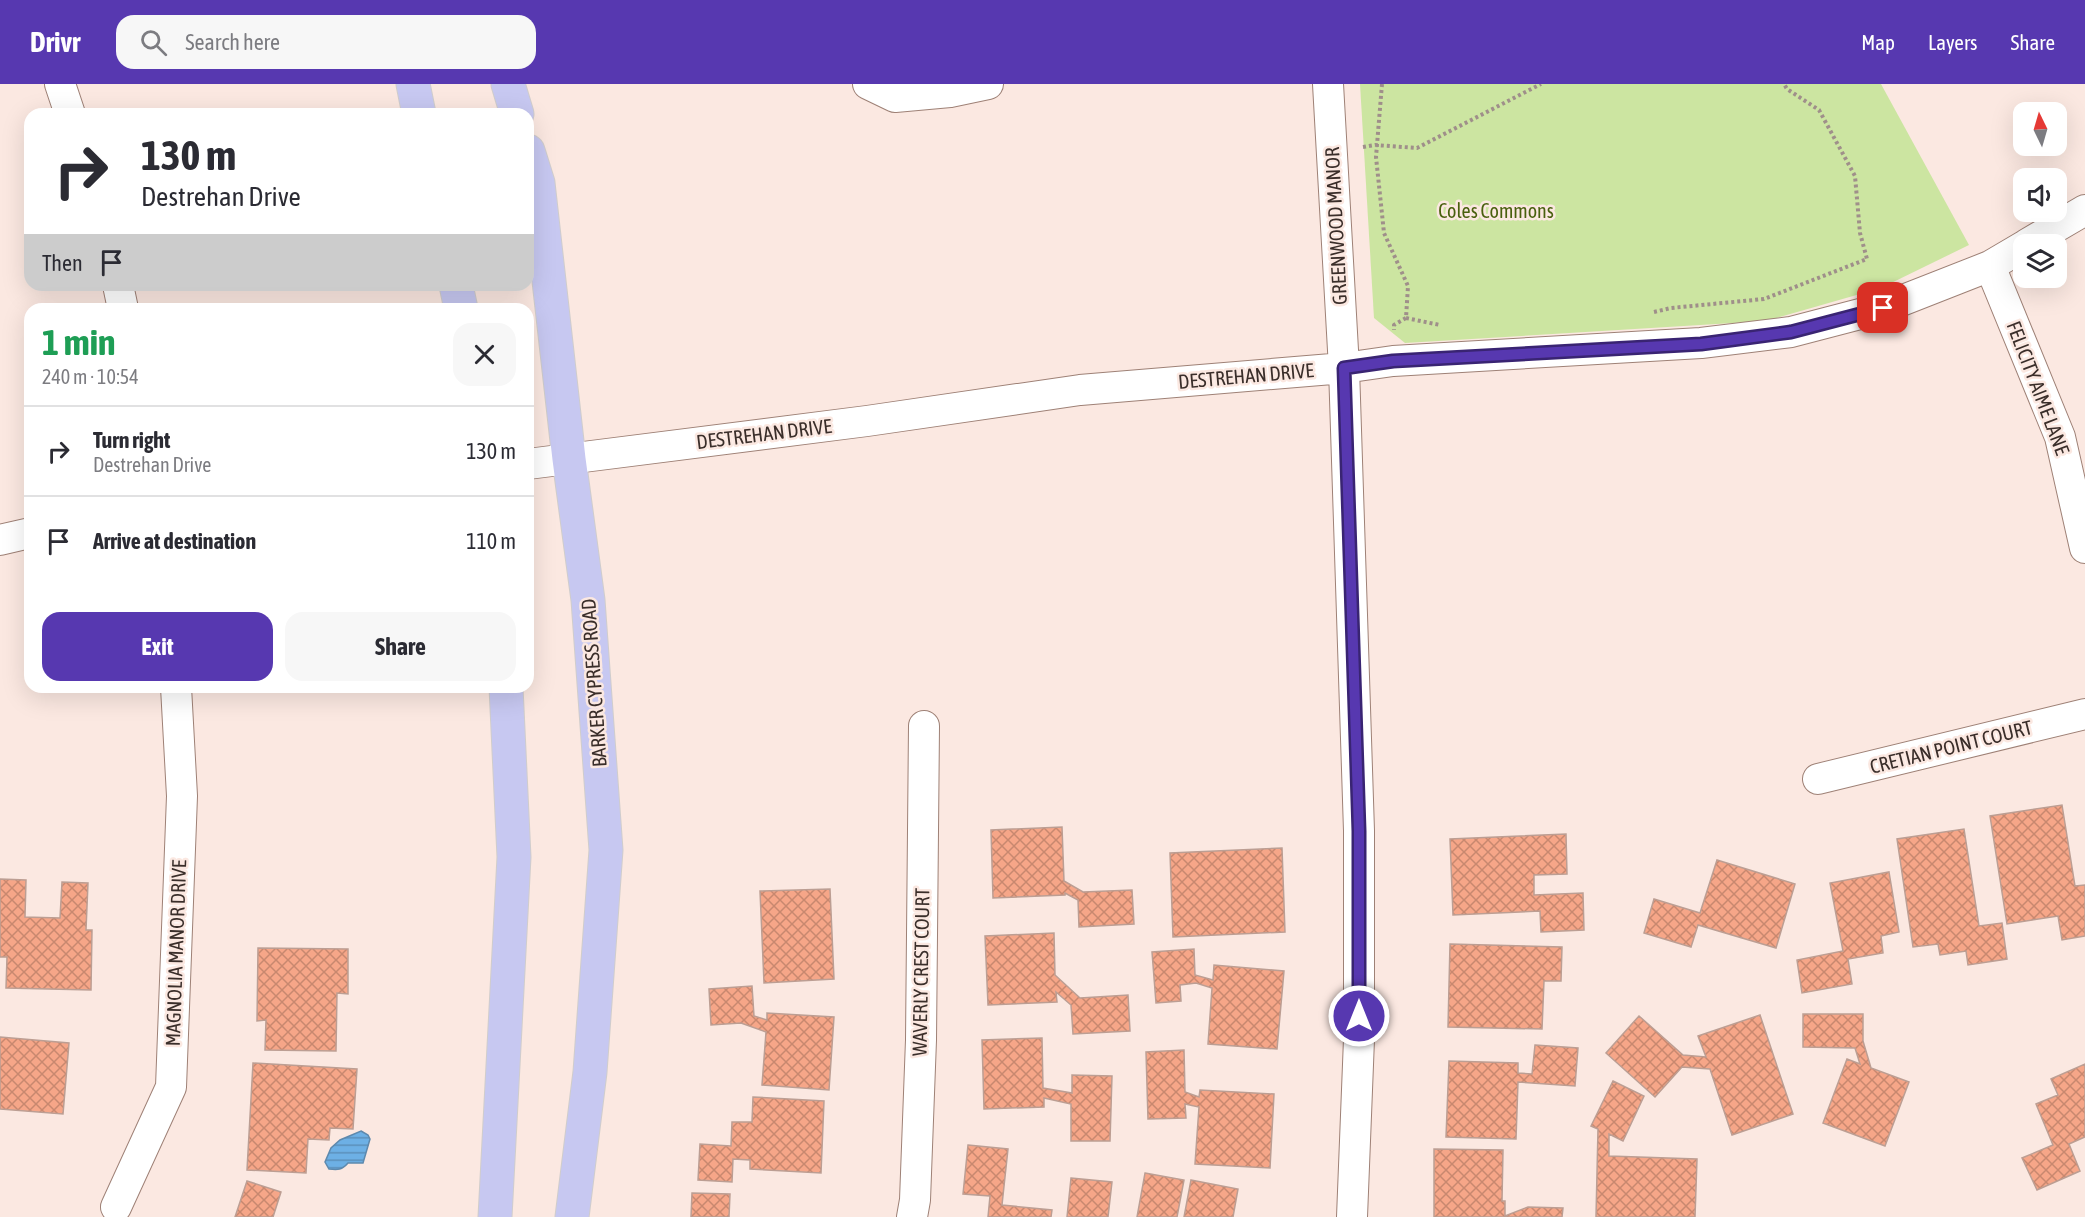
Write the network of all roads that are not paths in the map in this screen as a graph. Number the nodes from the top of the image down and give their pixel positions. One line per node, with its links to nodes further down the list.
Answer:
1 (60, 84): 7 (street)
2 (413, 84): 8 (main road)
3 (508, 84): 9 (main road)
4 (868, 84): 5 (street)
5 (988, 84)
6 (1328, 84): 15 (street, GREENWOOD MANOR)
7 (68, 108)
8 (418, 108)
9 (515, 108)
10 (534, 170): 16 (main road, BARKER CYPRESS ROAD)
11 (2085, 210): 12 (street, DESTREHAN DRIVE)
12 (2044, 234)
13 (2013, 252): 14 (street, DESTREHAN DRIVE)
14 (1990, 266): 15 (street, DESTREHAN DRIVE); 20 (street, FELICITY AIME LANE)
15 (1344, 368): 16 (street, DESTREHAN DRIVE); 30 (street, GREENWOOD MANOR)
16 (569, 459): 17 (street, DESTREHAN DRIVE); 28 (main road, BARKER CYPRESS ROAD)
17 (534, 463)
18 (24, 534): 19 (street)
19 (0, 540)
20 (2085, 548)
21 (176, 693): 26 (street, MAGNOLIA MANOR DRIVE)
22 (506, 693): 27 (main road)
23 (2085, 714): 25 (street, CRETIAN POINT COURT)
24 (924, 726): 29 (street, WAVERLY CREST COURT)
25 (1818, 779)
26 (116, 1207)
27 (495, 1217)
28 (572, 1217)
29 (912, 1217)
30 (1352, 1217)

